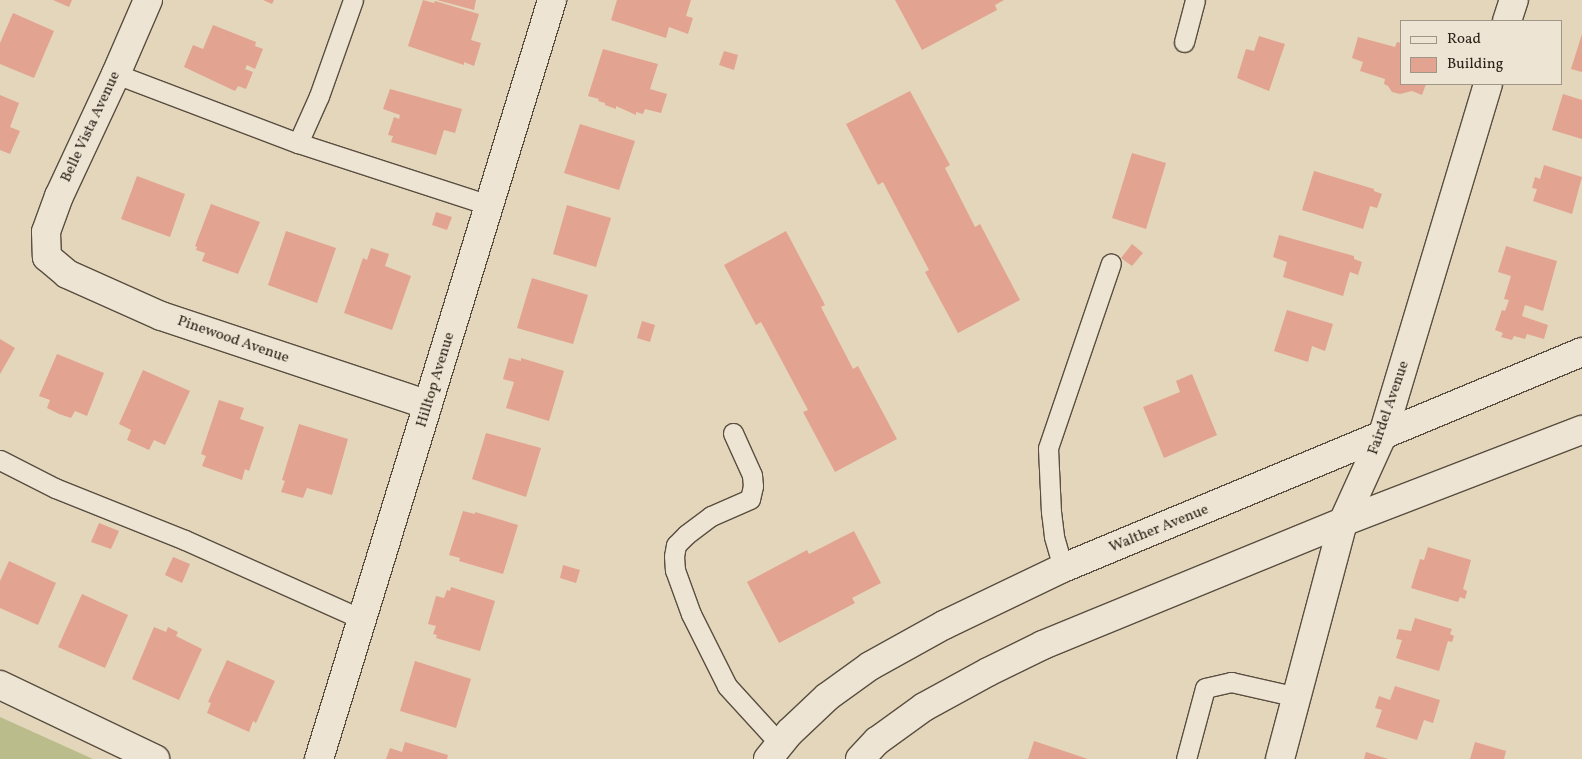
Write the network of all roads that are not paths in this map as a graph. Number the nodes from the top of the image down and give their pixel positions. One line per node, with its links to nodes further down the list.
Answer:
1 (148, 0): 8 (street, Belle Vista Avenue)
2 (353, 0): 10 (lane)
3 (552, 0): 11 (street, Hilltop Avenue)
4 (1195, 0): 7 (lane)
5 (1514, 0): 6 (street)
6 (1507, 20)
7 (1184, 42)
8 (116, 74): 10 (lane); 12 (street, Belle Vista Avenue)
9 (1488, 85): 18 (street, Fairdel Avenue)
10 (298, 143): 11 (lane)
11 (489, 205): 15 (street, Hilltop Avenue)
12 (47, 257): 15 (street, Pinewood Avenue)
13 (1111, 263): 21 (lane)
14 (1582, 352): 18 (street, Walther Avenue)
15 (428, 405): 22 (street, Hilltop Avenue)
16 (1582, 430): 20 (street)
17 (733, 433): 25 (lane)
18 (1383, 434): 20 (street, Fairdel Avenue); 21 (street, Walther Avenue)
19 (0, 460): 22 (lane)
20 (1342, 522): 24 (street, Fairdel Avenue); 28 (street)
21 (1063, 568): 25 (street, Walther Avenue)
22 (362, 619): 27 (street, Hilltop Avenue)
23 (0, 685): 26 (street)
24 (1297, 697): 29 (lane); 30 (street, Fairdel Avenue)
25 (774, 752)
26 (155, 759)
27 (319, 759)
28 (860, 759)
29 (1186, 759)
30 (1280, 759)

